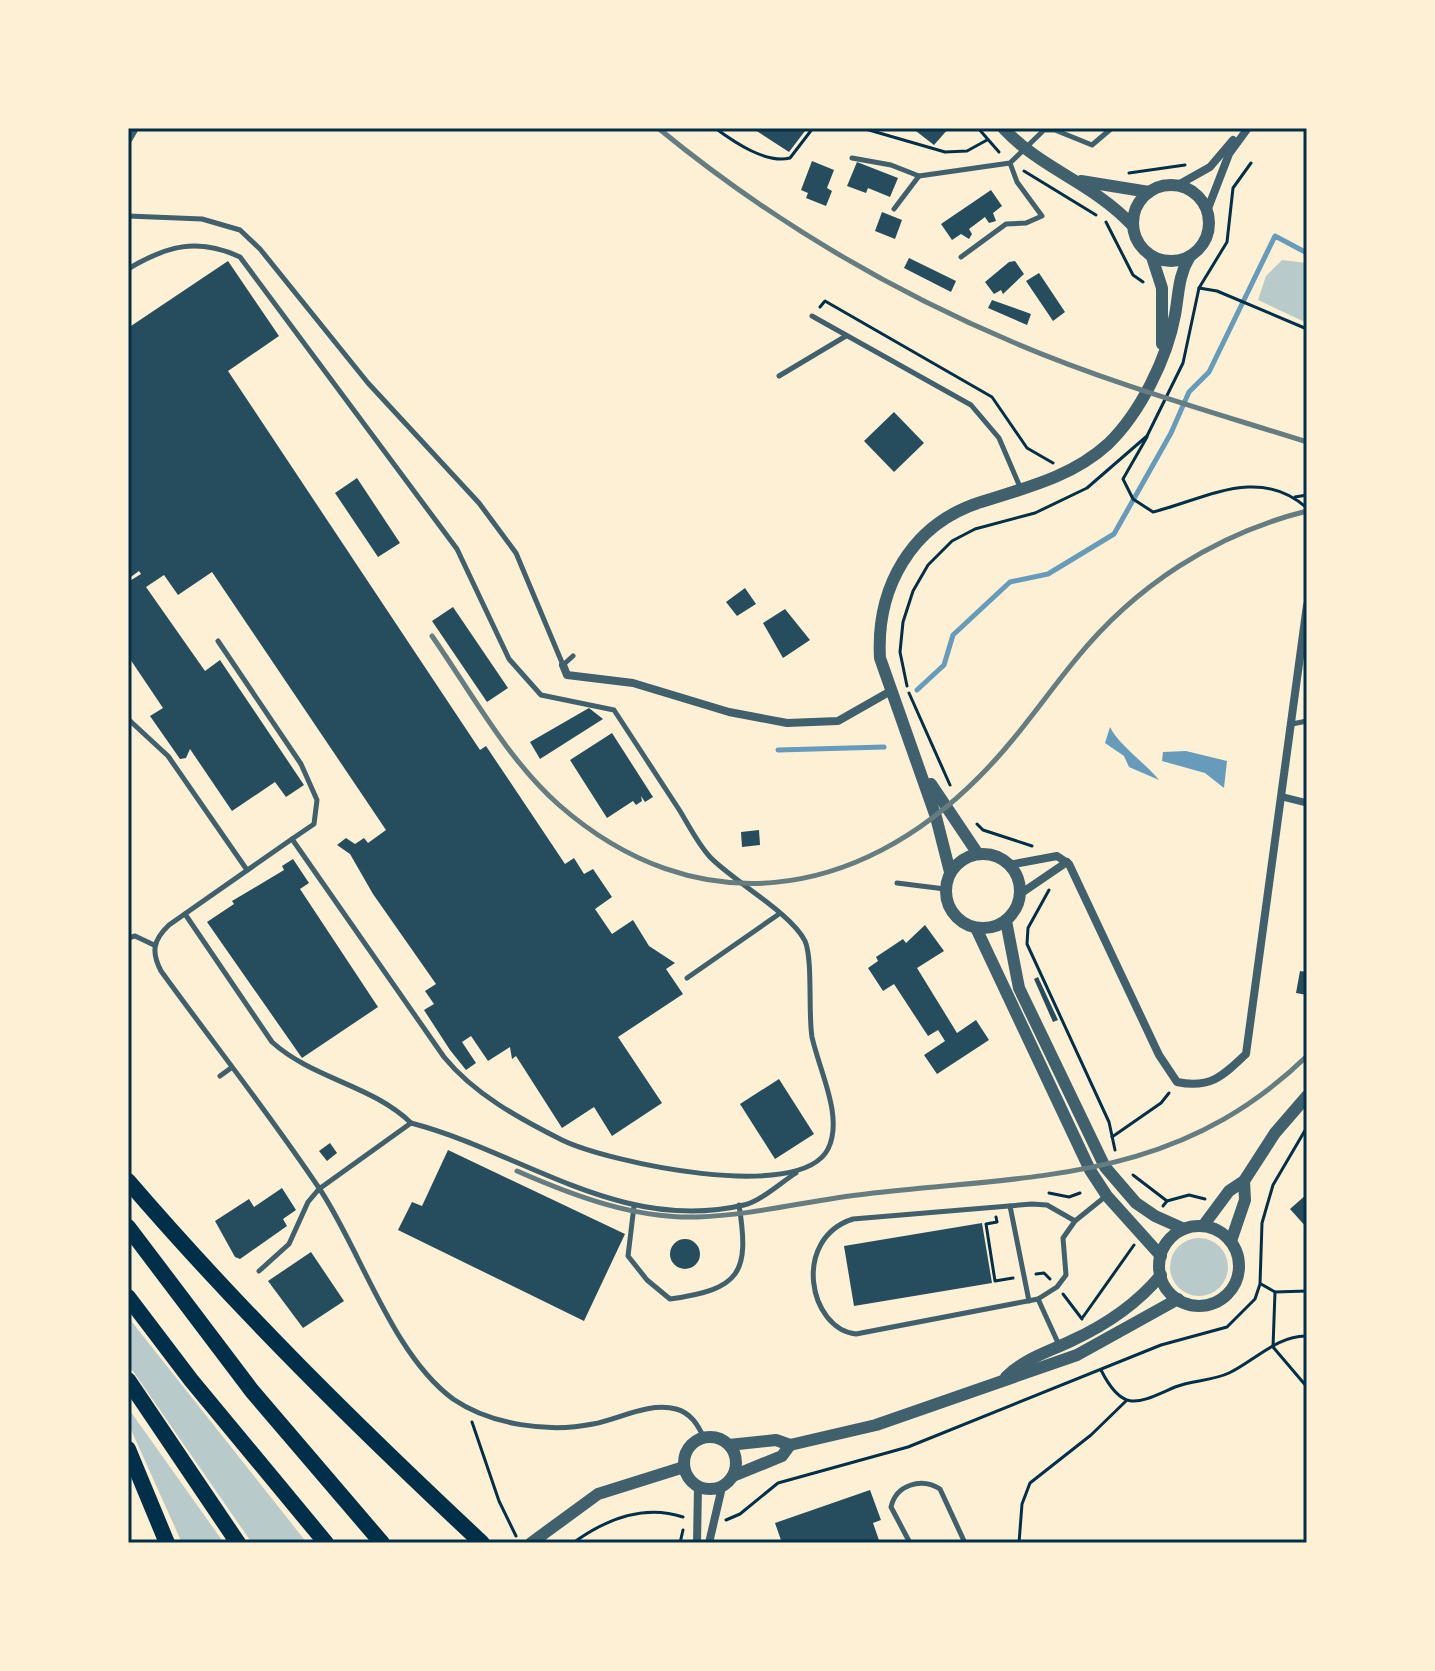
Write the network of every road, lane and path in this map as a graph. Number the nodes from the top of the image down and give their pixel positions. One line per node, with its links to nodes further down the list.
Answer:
1 (135, 128): 11 (street)
2 (715, 128): 3 (path)
3 (813, 128)
4 (862, 128): 10 (path)
5 (880, 128): 10 (path)
6 (978, 128): 12 (path)
7 (1003, 128): 13 (street)
8 (1112, 128): 13 (lane)
9 (1246, 128): 21 (street); 24 (street)
10 (886, 136): 12 (path)
11 (128, 140)
12 (987, 140): 16 (path)
13 (1022, 148): 16 (lane); 20 (street)
14 (852, 158): 19 (lane)
15 (1192, 161): 18 (path)
16 (1010, 163): 19 (lane); 29 (lane); 31 (path)
17 (1251, 163): 32 (path)
18 (1119, 174)
19 (919, 176): 23 (lane)
20 (1080, 181): 22 (street); 26 (street)
21 (1178, 185): 22 (street); 24 (street)
22 (1149, 192): 26 (street)
23 (894, 209)
24 (1207, 211): 28 (street)
25 (128, 216): 46 (lane)
26 (1132, 225): 27 (street)
27 (1152, 256): 28 (street); 36 (street)
28 (1190, 256): 36 (street)
29 (961, 257)
30 (128, 269): 68 (lane)
31 (1151, 287)
32 (1199, 288): 34 (path); 38 (path)
33 (812, 316): 35 (lane)
34 (1307, 329)
35 (847, 335): 37 (lane); 39 (lane)
36 (1162, 355): 39 (street)
37 (779, 376)
38 (1147, 436): 41 (path); 52 (path)
39 (1021, 492): 47 (street)
40 (1307, 495): 41 (path)
41 (1295, 497): 42 (path)
42 (1307, 508)
43 (1307, 605): 50 (street)
44 (218, 641): 56 (lane)
45 (573, 656): 46 (lane)
46 (563, 665): 47 (street)
47 (891, 695): 51 (street)
48 (128, 719): 61 (lane)
49 (1307, 721): 50 (lane)
50 (1292, 724): 53 (street)
51 (916, 755): 58 (street); 62 (street)
52 (952, 788)
53 (1283, 797): 54 (street); 76 (street)
54 (1307, 803)
55 (970, 818): 57 (path)
56 (292, 839): 61 (lane); 82 (lane)
57 (1036, 849)
58 (978, 854): 60 (street); 62 (street)
59 (1067, 862): 60 (street); 66 (street); 76 (street)
60 (1009, 865): 66 (street)
61 (247, 870): 67 (lane)
62 (950, 872): 65 (street)
63 (897, 883): 65 (lane)
64 (1051, 883): 80 (path)
65 (945, 889): 70 (street)
66 (1020, 894): 69 (street)
67 (185, 914): 72 (lane); 78 (lane)
68 (779, 914): 73 (lane); 82 (lane)
69 (1006, 921): 70 (street); 97 (street)
70 (976, 928): 87 (street)
71 (128, 938): 72 (lane)
72 (154, 945): 74 (lane)
73 (687, 978)
74 (231, 1068): 75 (lane); 86 (lane)
75 (220, 1076)
76 (1177, 1082): 80 (path)
77 (1307, 1096): 85 (street)
78 (411, 1123): 86 (lane); 91 (lane)
79 (1307, 1127): 103 (path)
80 (1112, 1137): 81 (path)
81 (1115, 1153)
82 (801, 1170): 90 (lane)
83 (1131, 1174): 88 (path)
84 (128, 1181): 135 (main road)
85 (1244, 1181): 95 (street); 98 (street)
86 (319, 1189): 101 (lane); 119 (lane)
87 (1107, 1196): 94 (lane); 100 (street)
88 (1167, 1201): 89 (path); 93 (path)
89 (1213, 1202)
90 (739, 1205): 91 (lane); 91 (lane)
91 (634, 1206)
92 (1010, 1206): 94 (lane); 109 (lane); 109 (lane)
93 (1161, 1209)
94 (1075, 1221): 107 (lane)
95 (1203, 1226): 97 (street); 98 (street)
96 (128, 1227): 134 (main road)
97 (1184, 1229): 100 (street)
98 (1231, 1241): 108 (street)
99 (1130, 1250): 110 (path)
100 (1161, 1256): 102 (street)
101 (259, 1271)
102 (1161, 1275): 108 (street); 112 (street)
103 (1260, 1284): 105 (path); 114 (path)
104 (1307, 1291): 105 (path)
105 (1275, 1292): 113 (path)
106 (128, 1297): 133 (main road)
107 (1038, 1299): 109 (lane); 112 (lane)
108 (1178, 1299): 115 (street)
109 (1029, 1301)
110 (1085, 1332)
111 (1307, 1336): 113 (path)
112 (1060, 1346): 115 (street)
113 (1273, 1347): 117 (path); 118 (path)
114 (1101, 1370): 118 (path); 129 (path)
115 (1006, 1377): 122 (street)
116 (128, 1380): 132 (main road)
117 (1307, 1387)
118 (1127, 1400): 142 (path)
119 (465, 1407): 120 (lane); 130 (path)
120 (704, 1438): 121 (street); 124 (street)
121 (729, 1445): 122 (street); 125 (street)
122 (790, 1445): 125 (street)
123 (128, 1449): 131 (main road)
124 (684, 1467): 126 (street); 136 (street)
125 (733, 1476): 127 (street)
126 (698, 1486): 127 (street); 128 (street)
127 (722, 1487): 129 (street)
128 (697, 1521): 137 (path); 138 (street)
129 (714, 1523): 139 (street)
130 (516, 1536)
131 (167, 1543)
132 (238, 1543)
133 (326, 1543)
134 (382, 1543)
135 (482, 1543)
136 (531, 1543)
137 (573, 1543)
138 (697, 1543)
139 (709, 1543)
140 (910, 1543): 141 (lane)
141 (965, 1543)
142 (1019, 1543)

